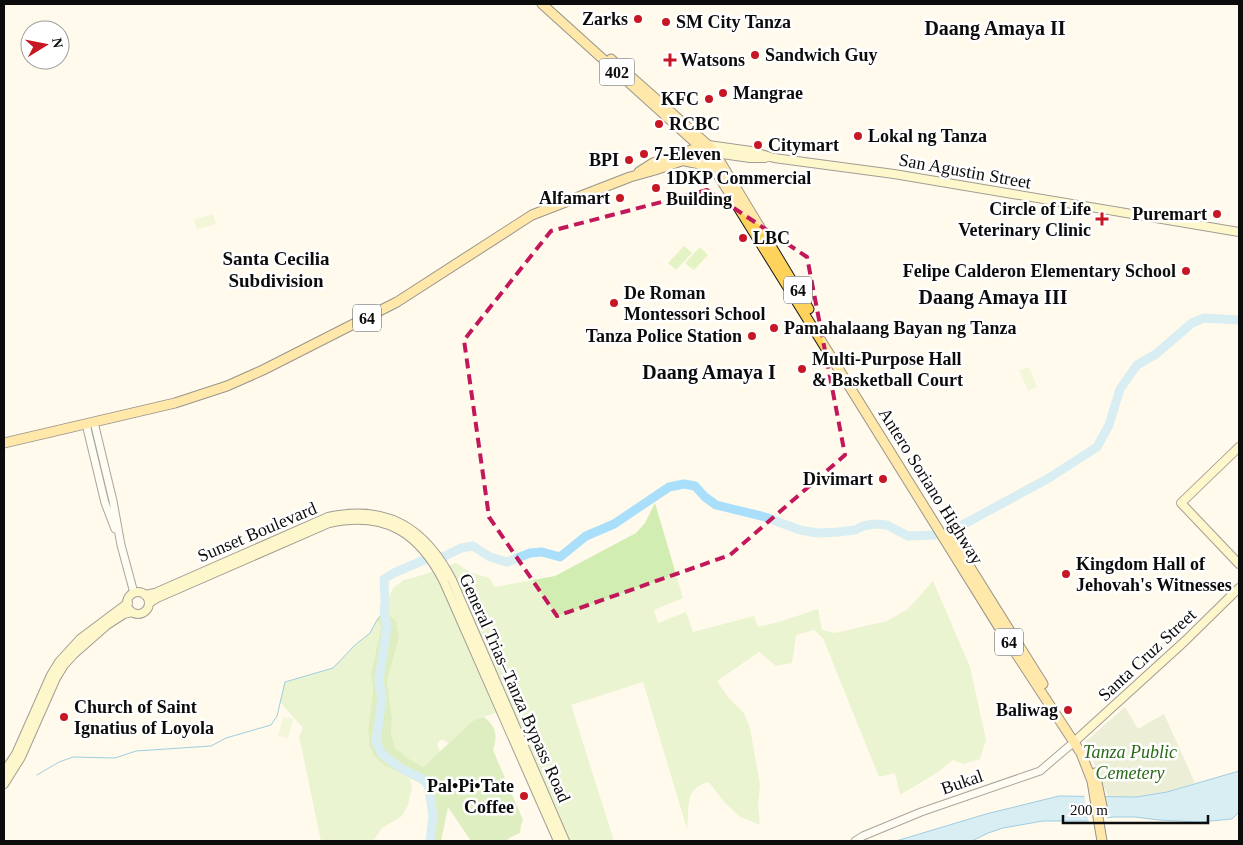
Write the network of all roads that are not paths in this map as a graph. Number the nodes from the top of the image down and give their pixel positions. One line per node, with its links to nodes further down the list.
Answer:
1 (542, 4): 3 (main road, Antero Soriano Highway / 402)
2 (550, 4): 4 (main road, Antero Soriano Highway / 402)
3 (678, 127): 4 (main road, Antero Soriano Highway / 402); 6 (main road)
4 (704, 148): 5 (main road, 64); 6 (main road, 64); 7 (main road, San Agustin Street); 8 (main road, Antero Soriano Highway / 64)
5 (715, 153): 7 (main road, San Agustin Street); 13 (main road, Antero Soriano Highway / 64)
6 (676, 158): 8 (main road); 10 (main road, 64)
7 (774, 158): 9 (main road, San Agustin Street)
8 (718, 175): 13 (main road, Antero Soriano Highway / 64)
9 (1239, 232)
10 (90, 423): 11 (main road, 64); 18 (street)
11 (4, 443)
12 (1239, 447): 15 (main road)
13 (936, 519): 23 (main road, Antero Soriano Highway / 64)
14 (430, 552): 16 (main road, General Trias–Tanza Bypass Road); 19 (main road, Sunset Boulevard); 21 (main road, Sunset Boulevard)
15 (1239, 564)
16 (439, 565): 27 (main road, General Trias–Tanza Bypass Road); 28 (main road, General Trias–Tanza Bypass Road)
17 (1239, 588): 23 (main road, Santa Cruz Street)
18 (134, 593): 19 (main road); 20 (main road)
19 (145, 595): 21 (main road)
20 (128, 603): 22 (main road); 24 (main road)
21 (149, 603): 22 (main road)
22 (132, 612): 25 (main road)
23 (1076, 741): 26 (main road, Antero Soriano Highway / 64); 29 (street, Bukal)
24 (4, 772)
25 (4, 784)
26 (1093, 785): 30 (main road, Antero Soriano Highway / 64); 31 (main road, Antero Soriano Highway / 64); 32 (main road, Antero Soriano Highway / 64)
27 (558, 841)
28 (565, 841)
29 (855, 841)
30 (1096, 841)
31 (1102, 841)
32 (1108, 841)

